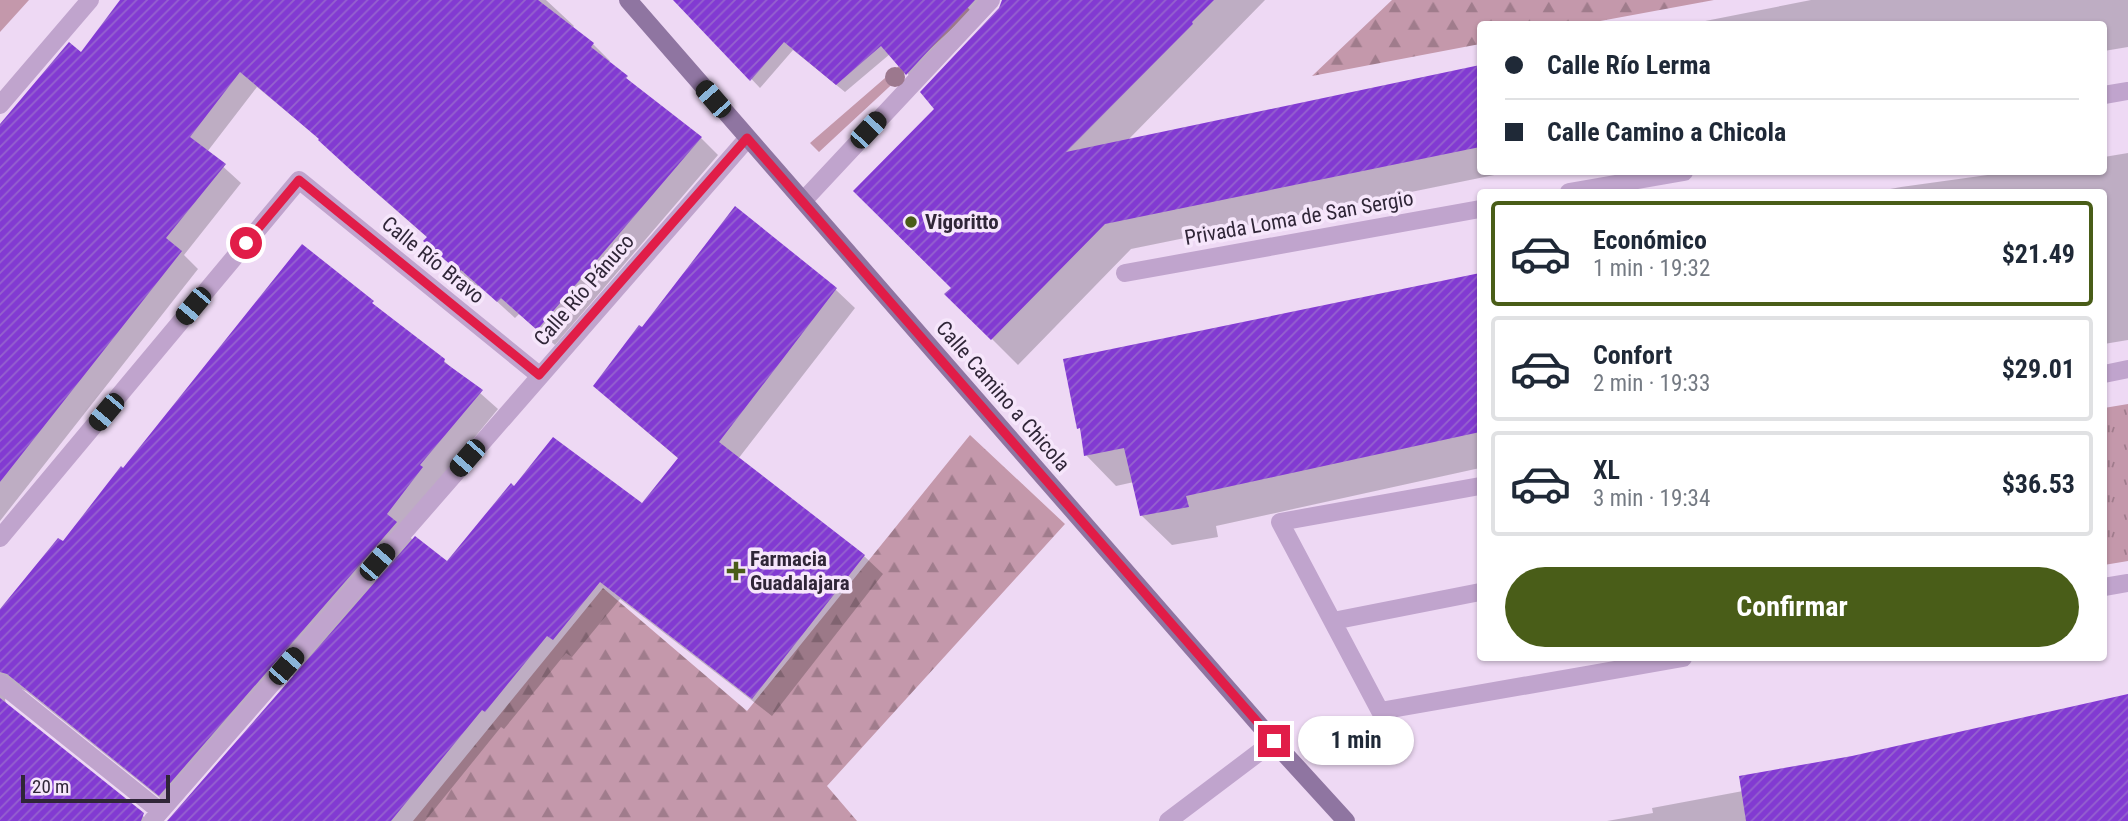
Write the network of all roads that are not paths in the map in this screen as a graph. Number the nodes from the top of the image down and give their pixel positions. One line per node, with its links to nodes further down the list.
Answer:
1 (90, 0): 6 (street)
2 (628, 0): 7 (street, Calle Camino a Chicola)
3 (990, 0): 10 (street)
4 (2128, 91): 5 (street)
5 (2107, 94)
6 (0, 105)
7 (747, 138): 10 (street, Calle Camino a Chicola); 15 (street, Calle Río Pánuco)
8 (1667, 175): 9 (street)
9 (1586, 189)
10 (803, 201): 24 (street, Calle Camino a Chicola)
11 (1477, 210): 12 (street, Privada Loma de San Sergio)
12 (1125, 273)
13 (2128, 369): 14 (street)
14 (2107, 373)
15 (539, 375): 17 (street, Calle Río Bravo); 25 (street, Calle Río Pánuco)
16 (1477, 487): 21 (street)
17 (0, 538)
18 (2128, 583): 19 (street)
19 (2107, 586)
20 (1477, 593): 21 (street)
21 (1333, 621): 22 (street)
22 (1666, 661)
23 (0, 683): 25 (street)
24 (1274, 741): 26 (street); 27 (street, Calle Camino a Chicola)
25 (156, 816)
26 (1168, 821)
27 (1346, 821)

